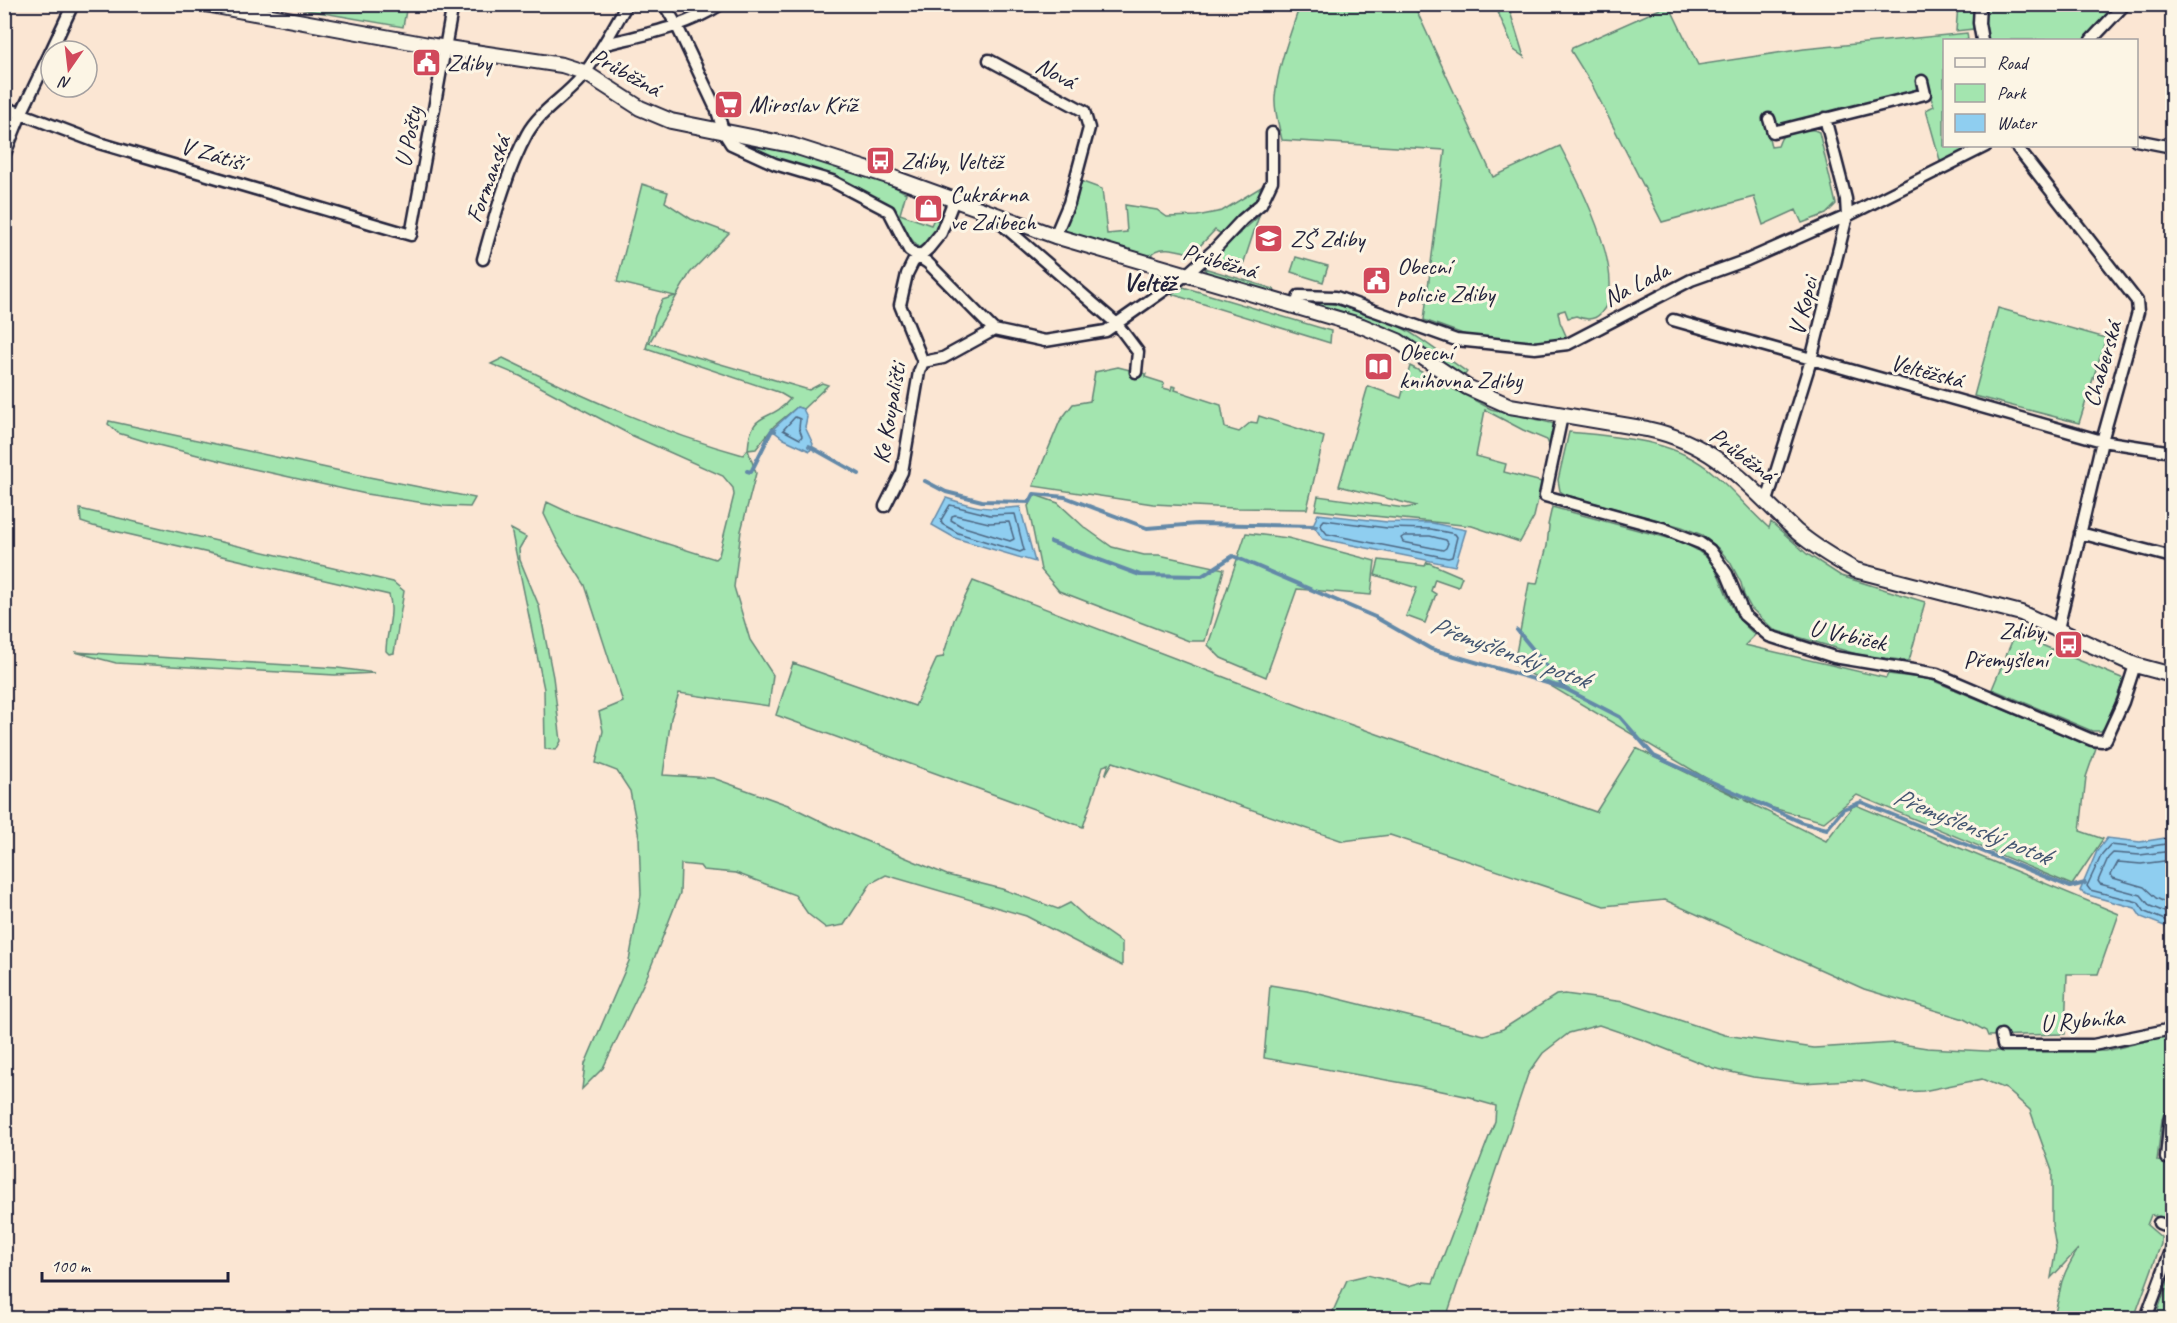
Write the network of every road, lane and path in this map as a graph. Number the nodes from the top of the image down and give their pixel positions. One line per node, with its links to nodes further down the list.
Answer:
1 (73, 4): 10 (street)
2 (205, 4): 14 (street, Průběžná)
3 (453, 4): 14 (street, U Pošty)
4 (627, 4): 13 (street, Formanská)
5 (664, 4): 9 (street)
6 (721, 4): 9 (street)
7 (1980, 4): 11 (street)
8 (2125, 4): 12 (street)
9 (677, 26): 13 (street); 23 (street)
10 (57, 39)
11 (1982, 39)
12 (2092, 39)
13 (606, 44): 16 (street, Formanská)
14 (446, 48): 16 (street, Průběžná); 33 (street, U Pošty)
15 (989, 60): 34 (street, Nová)
16 (584, 72): 23 (street, Průběžná); 36 (street, Formanská)
17 (39, 76): 20 (street)
18 (1922, 81): 21 (street)
19 (4, 107): 20 (street, V Zátiší)
20 (21, 114): 29 (street); 33 (street, V Zátiší)
21 (1825, 118): 22 (street); 31 (street, V Kopci)
22 (1769, 120)
23 (724, 133): 30 (street, Průběžná); 35 (street)
24 (1272, 133): 37 (street)
25 (2138, 140): 28 (street)
26 (1984, 147): 31 (street, Na Lada)
27 (2017, 147): 46 (street, Chaberská)
28 (2172, 147)
29 (4, 156)
30 (954, 200): 32 (street, Průběžná); 35 (street, Ke Koupališti)
31 (1847, 216): 38 (street, Na Lada); 42 (street, V Kopci)
32 (1004, 218): 34 (street, Průběžná); 40 (street)
33 (411, 235)
34 (1055, 236): 37 (street, Průběžná)
35 (920, 256): 41 (street); 43 (street, Ke Koupališti)
36 (483, 259)
37 (1186, 275): 38 (street, Průběžná); 40 (street)
38 (1296, 306): 45 (street, Průběžná)
39 (1673, 320): 42 (street, Veltěžská)
40 (1117, 324): 41 (street); 44 (street)
41 (994, 330): 43 (street)
42 (1811, 360): 46 (street, Veltěžská); 48 (street, V Kopci)
43 (922, 362): 49 (street, Ke Koupališti)
44 (1136, 372)
45 (1562, 416): 48 (street, Průběžná); 53 (street, U Vrbiček)
46 (2102, 441): 47 (street, Veltěžská); 50 (street, Chaberská)
47 (2172, 452)
48 (1767, 501): 52 (street, Průběžná)
49 (885, 506)
50 (2080, 532): 51 (street); 52 (street, Chaberská)
51 (2172, 557)
52 (2058, 629): 53 (street, Průběžná)
53 (2135, 665): 54 (street, Průběžná)
54 (2172, 675)
55 (2172, 1029): 56 (street, U Rybníka)
56 (2001, 1035)
57 (2170, 1117): 58 (street)
58 (2170, 1138): 59 (street)
59 (2166, 1158)
60 (2159, 1223): 61 (street)
61 (2172, 1228)
62 (2172, 1248): 63 (street)
63 (2146, 1318)

